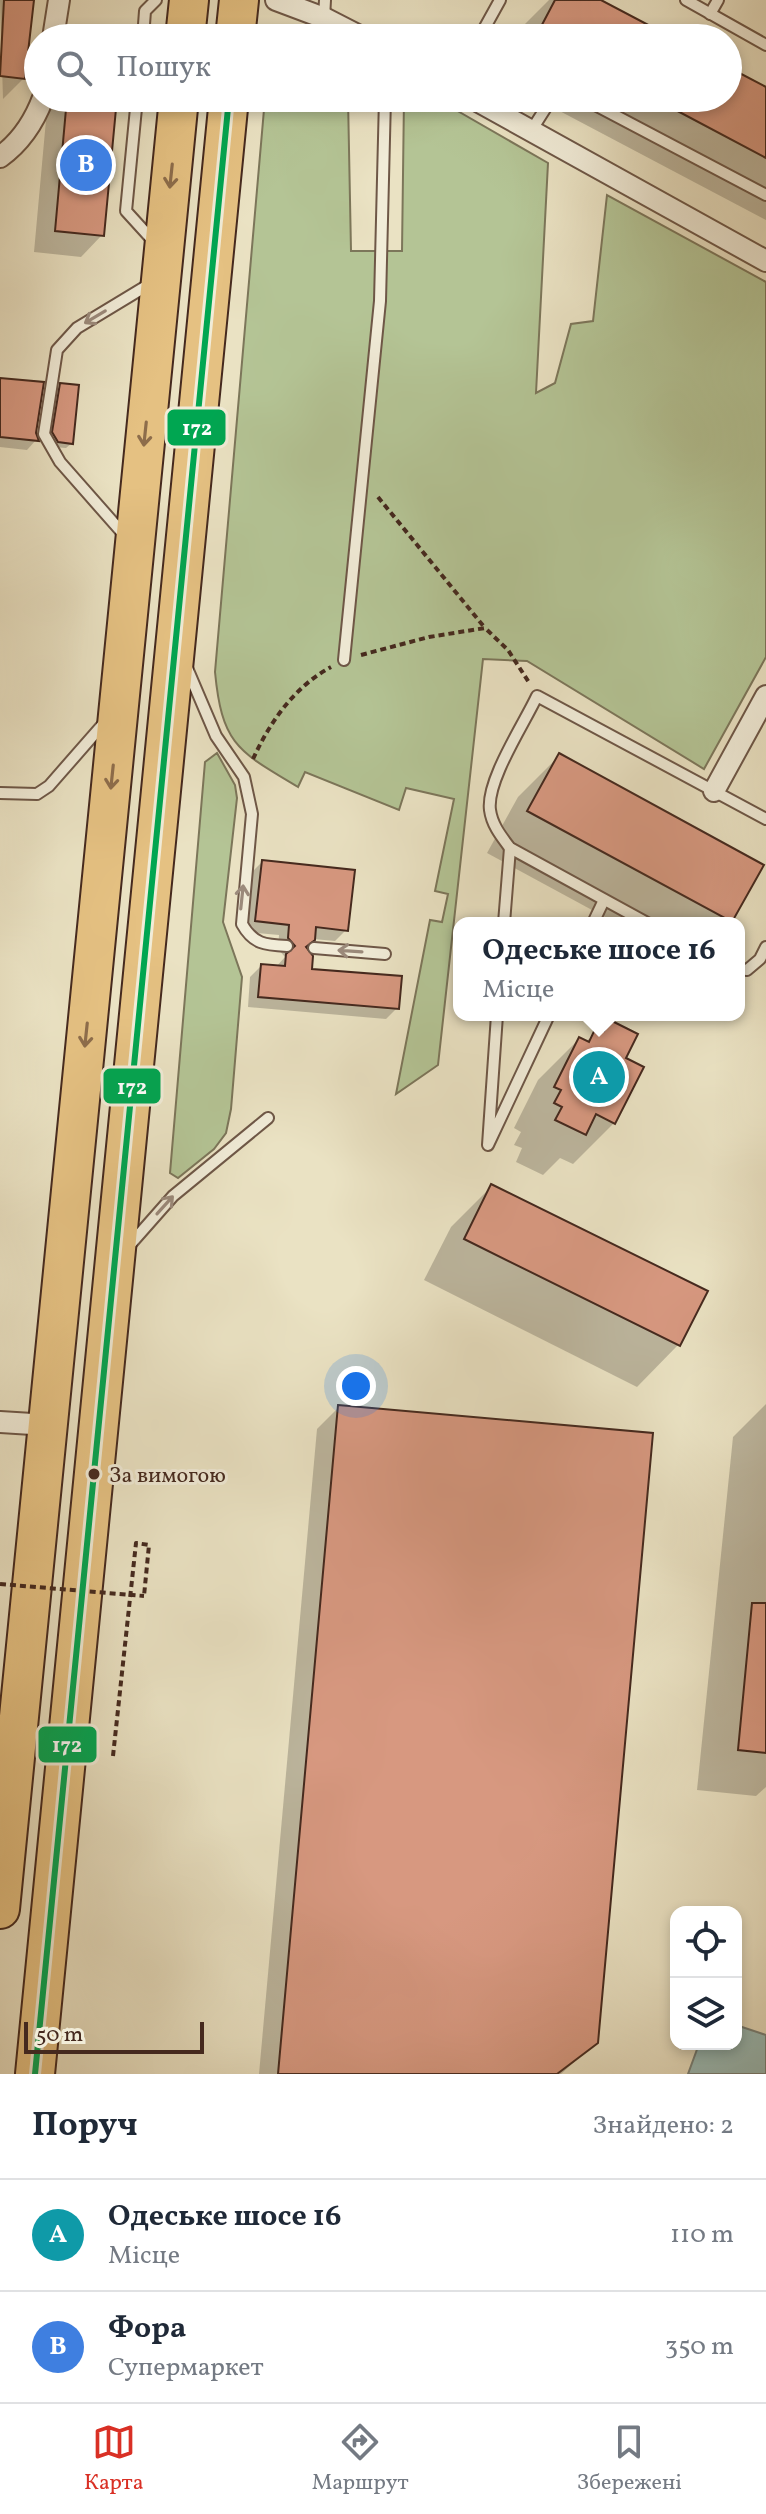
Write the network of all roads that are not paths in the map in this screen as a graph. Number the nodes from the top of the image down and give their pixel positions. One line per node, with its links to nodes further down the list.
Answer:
1 (59, 0): 13 (street)
2 (139, 0): 11 (lane)
3 (156, 0): 11 (lane)
4 (189, 0): 15 (highway)
5 (239, 0): 16 (highway)
6 (276, 0): 10 (street)
7 (500, 0): 18 (lane)
8 (686, 0): 12 (lane)
9 (718, 0): 12 (lane)
10 (325, 9): 17 (street)
11 (145, 11): 14 (lane)
12 (710, 14): 19 (lane)
13 (55, 24)
14 (144, 24)
15 (186, 24)
16 (236, 24)
17 (345, 24)
18 (487, 24)
19 (728, 24)
20 (742, 32): 21 (lane)
21 (766, 45)
22 (38, 112): 31 (street)
23 (136, 112): 34 (lane)
24 (178, 112): 34 (highway, one-way to 34)
25 (228, 112): 36 (highway)
26 (385, 112): 37 (lane)
27 (497, 112): 30 (street)
28 (543, 112): 30 (lane)
29 (609, 112): 32 (lane)
30 (531, 131): 33 (street)
31 (0, 157)
32 (766, 195)
33 (766, 261)
34 (163, 263): 35 (highway, one-way to 35); 35 (lane, one-way to 35)
35 (134, 546): 39 (highway)
36 (175, 640): 48 (lane, one-way to 36); 56 (highway)
37 (344, 660)
38 (766, 696): 40 (street)
39 (119, 705): 41 (lane); 58 (highway, one-way to 58)
40 (714, 791): 42 (lane); 43 (lane)
41 (0, 793)
42 (766, 819)
43 (510, 848): 44 (lane); 45 (lane)
44 (604, 900): 46 (lane); 47 (lane)
45 (504, 917)
46 (596, 917)
47 (636, 917)
48 (287, 946)
49 (766, 947): 52 (lane)
50 (314, 948): 51 (lane, one-way to 50)
51 (385, 954)
52 (745, 970)
53 (497, 1021): 54 (lane)
54 (546, 1021)
55 (268, 1118): 56 (lane, one-way to 55)
56 (114, 1264): 60 (highway)
57 (0, 1422): 58 (street)
58 (48, 1425): 59 (highway)
59 (0, 1909)
60 (35, 2074)

